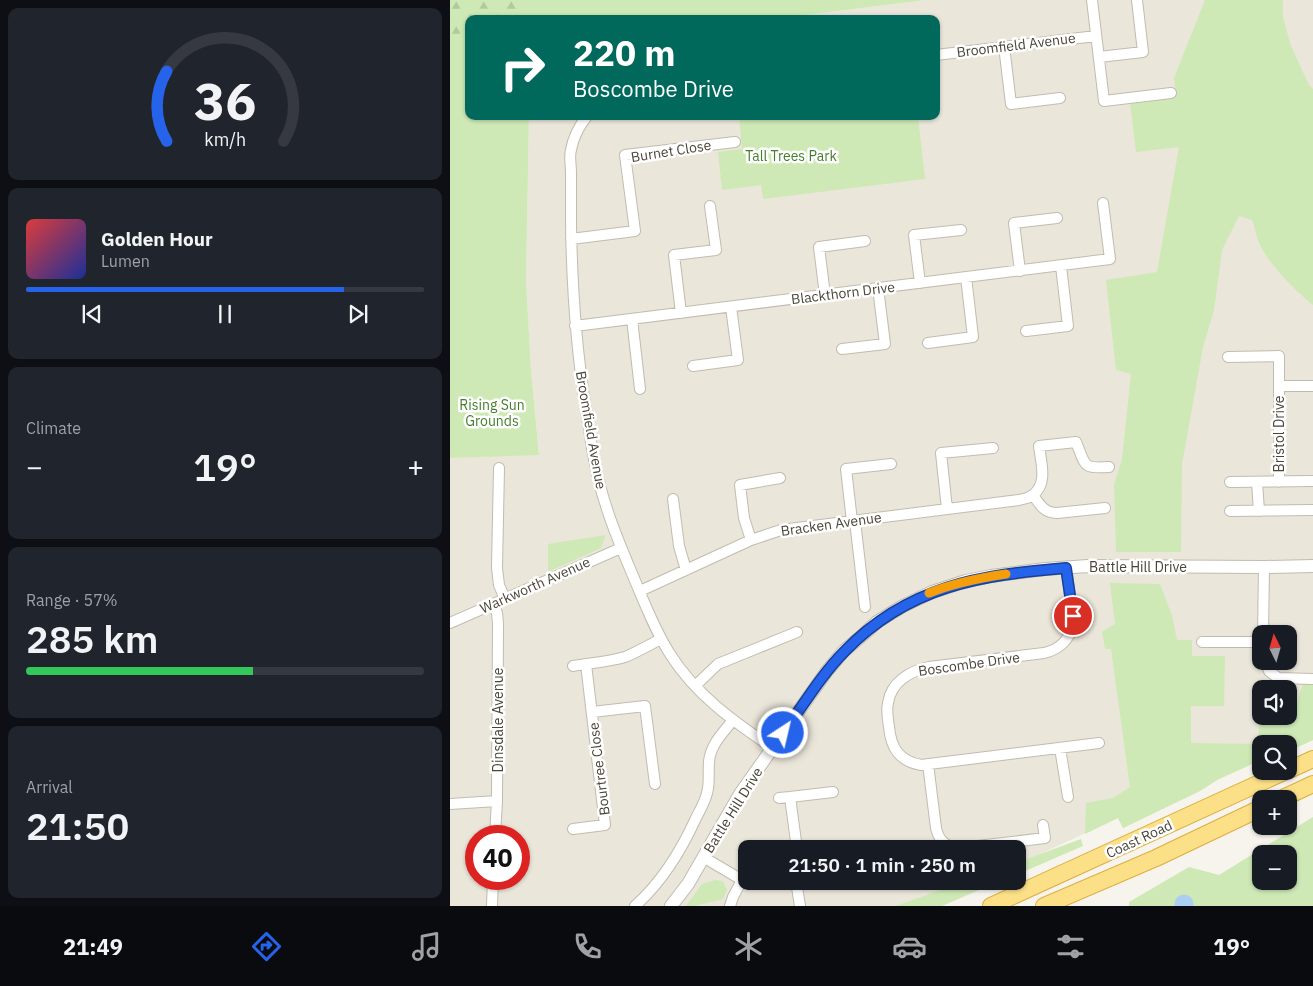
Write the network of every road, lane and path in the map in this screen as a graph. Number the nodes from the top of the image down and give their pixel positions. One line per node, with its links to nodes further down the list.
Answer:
1 (1092, 0): 3 (street)
2 (1137, 0): 6 (street)
3 (1096, 36): 4 (street, Broomfield Avenue); 6 (street)
4 (1004, 46): 5 (street, Broomfield Avenue); 8 (street)
5 (940, 54)
6 (1099, 57): 7 (street)
7 (1172, 92)
8 (1060, 98)
9 (584, 120): 15 (street, Broomfield Avenue)
10 (735, 142): 15 (street, Burnet Close)
11 (1103, 203): 17 (street, Blackthorn Drive)
12 (710, 206): 24 (street)
13 (1057, 218): 18 (street)
14 (961, 230): 20 (street)
15 (571, 239): 26 (street, Broomfield Avenue)
16 (865, 241): 22 (street)
17 (1061, 266): 18 (street, Blackthorn Drive); 27 (street)
18 (1020, 271): 19 (street, Blackthorn Drive)
19 (966, 278): 20 (street, Blackthorn Drive); 28 (street)
20 (920, 283): 21 (street, Blackthorn Drive)
21 (878, 288): 22 (street, Blackthorn Drive); 29 (street)
22 (826, 295): 23 (street, Blackthorn Drive)
23 (731, 306): 24 (street, Blackthorn Drive); 31 (street)
24 (682, 313): 25 (street, Blackthorn Drive)
25 (632, 319): 26 (street, Blackthorn Drive); 34 (street)
26 (575, 326): 53 (street, Broomfield Avenue)
27 (1026, 331)
28 (928, 343)
29 (842, 349)
30 (1228, 356): 32 (street, Bristol Drive)
31 (693, 366)
32 (1279, 386): 33 (street, Bristol Drive); 42 (street, Bristol Drive)
33 (1313, 386)
34 (640, 389)
35 (993, 448): 47 (street)
36 (891, 464): 51 (street)
37 (1109, 467): 44 (street)
38 (499, 468): 59 (street)
39 (780, 478): 52 (street)
40 (1230, 482): 41 (street, Bristol Drive)
41 (1257, 482): 42 (street, Bristol Drive); 50 (street)
42 (1279, 482): 43 (street, Bristol Drive)
43 (1313, 482)
44 (1033, 495): 46 (street); 47 (street, Bracken Avenue)
45 (673, 499): 57 (street)
46 (1104, 508)
47 (947, 509): 51 (street, Bracken Avenue)
48 (1313, 510): 50 (street)
49 (1230, 511): 50 (street)
50 (1259, 511)
51 (853, 521): 52 (street, Bracken Avenue); 61 (street)
52 (751, 540): 57 (street, Bracken Avenue)
53 (621, 548): 58 (street, Broomfield Avenue); 59 (street, Warkworth Avenue)
54 (1313, 566): 56 (street, Battle Hill Drive)
55 (1066, 568): 56 (street, Battle Hill Drive); 76 (street, Battle Hill Drive); 79 (street, Boscombe Drive)
56 (1264, 568): 63 (street)
57 (686, 570): 58 (street, Bracken Avenue)
58 (640, 591): 65 (street, Broomfield Avenue)
59 (505, 599): 60 (street, Warkworth Avenue)
60 (493, 604): 62 (street, Warkworth Avenue); 89 (street, Dinsdale Avenue)
61 (865, 607)
62 (450, 623)
63 (1264, 625)
64 (797, 632): 72 (street)
65 (661, 639): 68 (street); 72 (street, Broomfield Avenue)
66 (1202, 642): 67 (street)
67 (1252, 642)
68 (586, 664): 69 (street); 73 (street, Bourtree Close)
69 (573, 666)
70 (1268, 670): 71 (street)
71 (1313, 679)
72 (695, 686): 74 (street, Broomfield Avenue)
73 (592, 712): 82 (street, Bourtree Close); 94 (street, Bourtree Close)
74 (733, 720): 76 (street, Broomfield Avenue); 104 (street)
75 (1099, 743): 77 (street, Boscombe Drive)
76 (773, 748): 96 (street, Battle Hill Drive)
77 (1060, 748): 79 (street, Boscombe Drive); 87 (street)
78 (1313, 759): 80 (highway, Coast Road)
79 (928, 764): 93 (street)
80 (1297, 766)
81 (1267, 780): 99 (highway, Coast Road)
82 (655, 784)
83 (1313, 784): 85 (highway)
84 (833, 792): 86 (street)
85 (1297, 792)
86 (790, 797): 88 (street); 95 (street)
87 (1068, 797)
88 (779, 798)
89 (497, 801): 90 (street); 92 (street, Dinsdale Avenue)
90 (450, 804)
91 (1252, 812): 97 (highway, Coast Road)
92 (496, 825)
93 (1043, 825)
94 (573, 829)
95 (796, 840)
96 (703, 858): 98 (street); 105 (street, Battle Hill Drive)
97 (1156, 858): 110 (highway, Coast Road); 111 (highway)
98 (738, 877)
99 (1052, 879): 108 (highway); 109 (highway, Coast Road)
100 (493, 890): 103 (street)
101 (738, 890): 106 (street)
102 (797, 890): 107 (street)
103 (492, 906)
104 (635, 906)
105 (671, 906)
106 (730, 906)
107 (800, 906)
108 (983, 906)
109 (991, 906)
110 (1044, 906)
111 (1056, 906)

